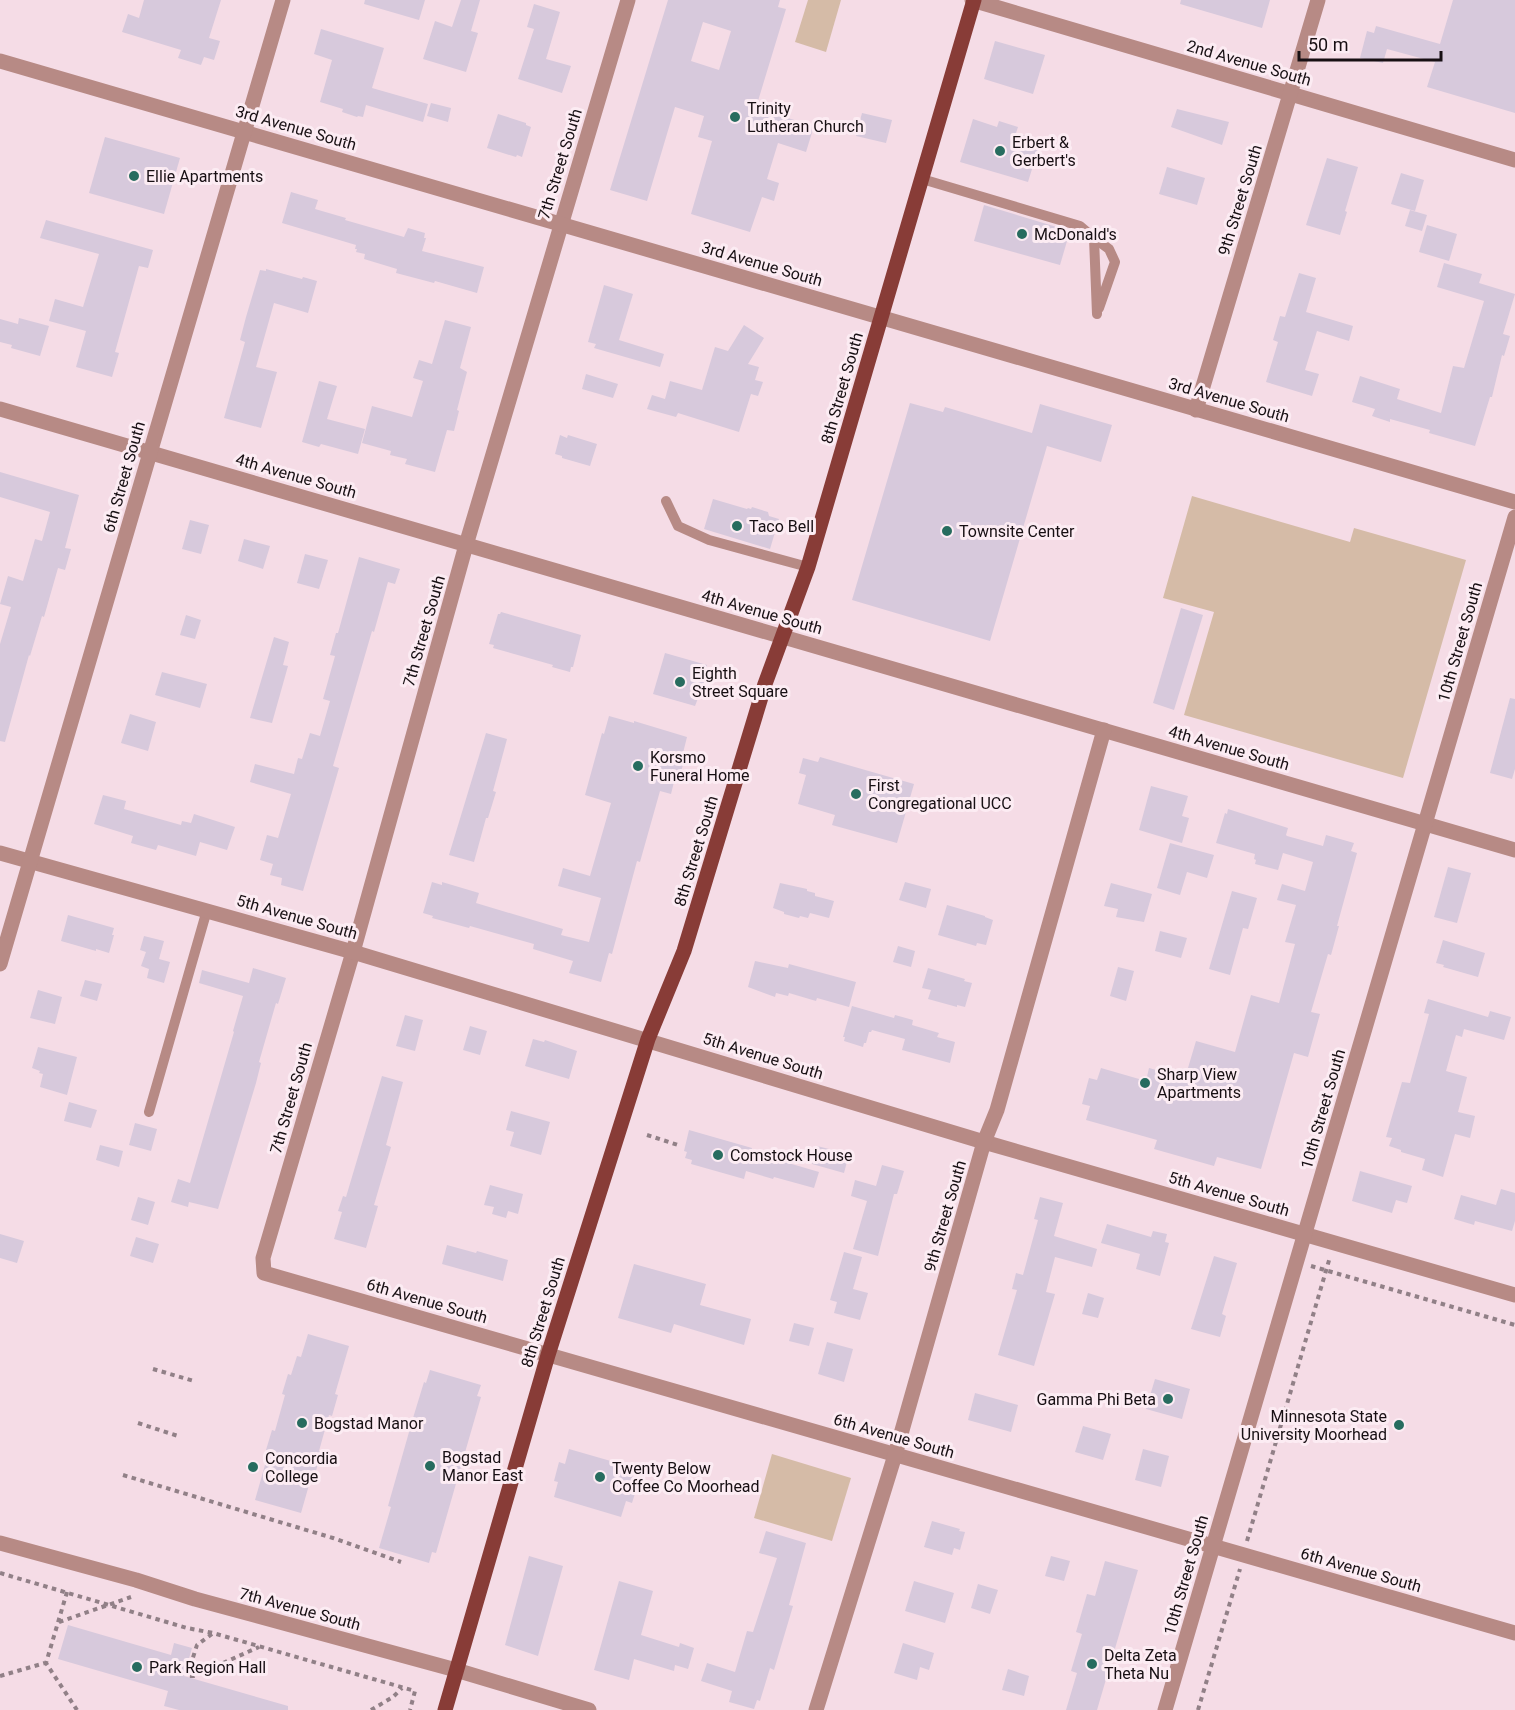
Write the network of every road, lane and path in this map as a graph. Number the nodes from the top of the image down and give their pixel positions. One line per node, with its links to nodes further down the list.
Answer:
1 (284, 0): 7 (street, 6th Street South)
2 (628, 0): 10 (street, 7th Street South)
3 (974, 0): 6 (street, 2nd Avenue South); 9 (main road, 8th Street South)
4 (1318, 0): 6 (street, 9th Street South)
5 (0, 61): 7 (street, 3rd Avenue South)
6 (1290, 94): 8 (street, 2nd Avenue South); 14 (street, 9th Street South)
7 (244, 132): 10 (street, 3rd Avenue South); 15 (street, 6th Street South)
8 (1515, 160)
9 (922, 179): 11 (lane); 12 (main road, 8th Street South)
10 (561, 224): 12 (street, 3rd Avenue South); 19 (street, 7th Street South)
11 (1094, 238): 11 (lane)
12 (881, 318): 14 (street, 3rd Avenue South); 20 (main road, 8th Street South)
13 (0, 409): 15 (street, 4th Avenue South)
14 (1196, 410): 17 (street, 3rd Avenue South)
15 (150, 453): 19 (street, 4th Avenue South); 26 (street, 6th Street South)
16 (666, 501): 20 (lane)
17 (1515, 502)
18 (1515, 517): 23 (street, 10th Street South)
19 (466, 545): 21 (street, 4th Avenue South); 28 (street, 7th Street South)
20 (808, 567): 21 (main road, 8th Street South)
21 (782, 637): 22 (street, 4th Avenue South); 30 (main road, 8th Street South)
22 (1104, 730): 23 (street, 4th Avenue South); 33 (street, 9th Street South)
23 (1425, 824): 24 (street, 4th Avenue South); 35 (street, 10th Street South)
24 (1515, 850)
25 (0, 854): 26 (street, 5th Avenue South)
26 (30, 862): 27 (street, 5th Avenue South); 29 (street, 6th Street South)
27 (207, 910): 28 (street, 5th Avenue South); 31 (lane)
28 (354, 951): 30 (street, 5th Avenue South); 39 (street, 7th Street South)
29 (0, 964)
30 (648, 1039): 33 (street, 5th Avenue South); 42 (main road, 8th Street South)
31 (149, 1112)
32 (647, 1136): 34 (path)
33 (984, 1142): 35 (street, 5th Avenue South); 47 (street, 9th Street South)
34 (678, 1145)
35 (1305, 1234): 36 (street, 5th Avenue South); 37 (street, 10th Street South)
36 (1334, 1242): 38 (path); 40 (street, 5th Avenue South)
37 (1297, 1262): 38 (path); 50 (street, 10th Street South)
38 (1326, 1271): 41 (path); 51 (path)
39 (264, 1273): 42 (street, 6th Avenue South)
40 (1515, 1295)
41 (1515, 1325)
42 (548, 1355): 47 (street, 6th Avenue South); 62 (main road, 8th Street South)
43 (153, 1369): 44 (path)
44 (194, 1381)
45 (138, 1423): 46 (path)
46 (178, 1436)
47 (895, 1455): 50 (street, 6th Avenue South); 70 (street, 9th Street South)
48 (123, 1474): 52 (path)
49 (0, 1543): 62 (street, 7th Avenue South)
50 (1214, 1546): 51 (street, 6th Avenue South); 71 (street, 10th Street South)
51 (1244, 1555): 58 (street, 6th Avenue South); 72 (path)
52 (401, 1562)
53 (0, 1574): 54 (path)
54 (67, 1592): 56 (path); 57 (path)
55 (131, 1597): 56 (path)
56 (109, 1605): 57 (path); 59 (path)
57 (58, 1622): 61 (path)
58 (1515, 1633)
59 (213, 1634): 60 (path); 60 (path)
60 (260, 1647): 64 (path)
61 (46, 1663): 63 (path); 65 (path)
62 (456, 1670): 68 (main road, 8th Street South); 69 (street, 7th Avenue South)
63 (0, 1676)
64 (402, 1688): 66 (path); 67 (path)
65 (77, 1710)
66 (372, 1710)
67 (410, 1710)
68 (444, 1710)
69 (589, 1710)
70 (816, 1710)
71 (1165, 1710)
72 (1198, 1710)

